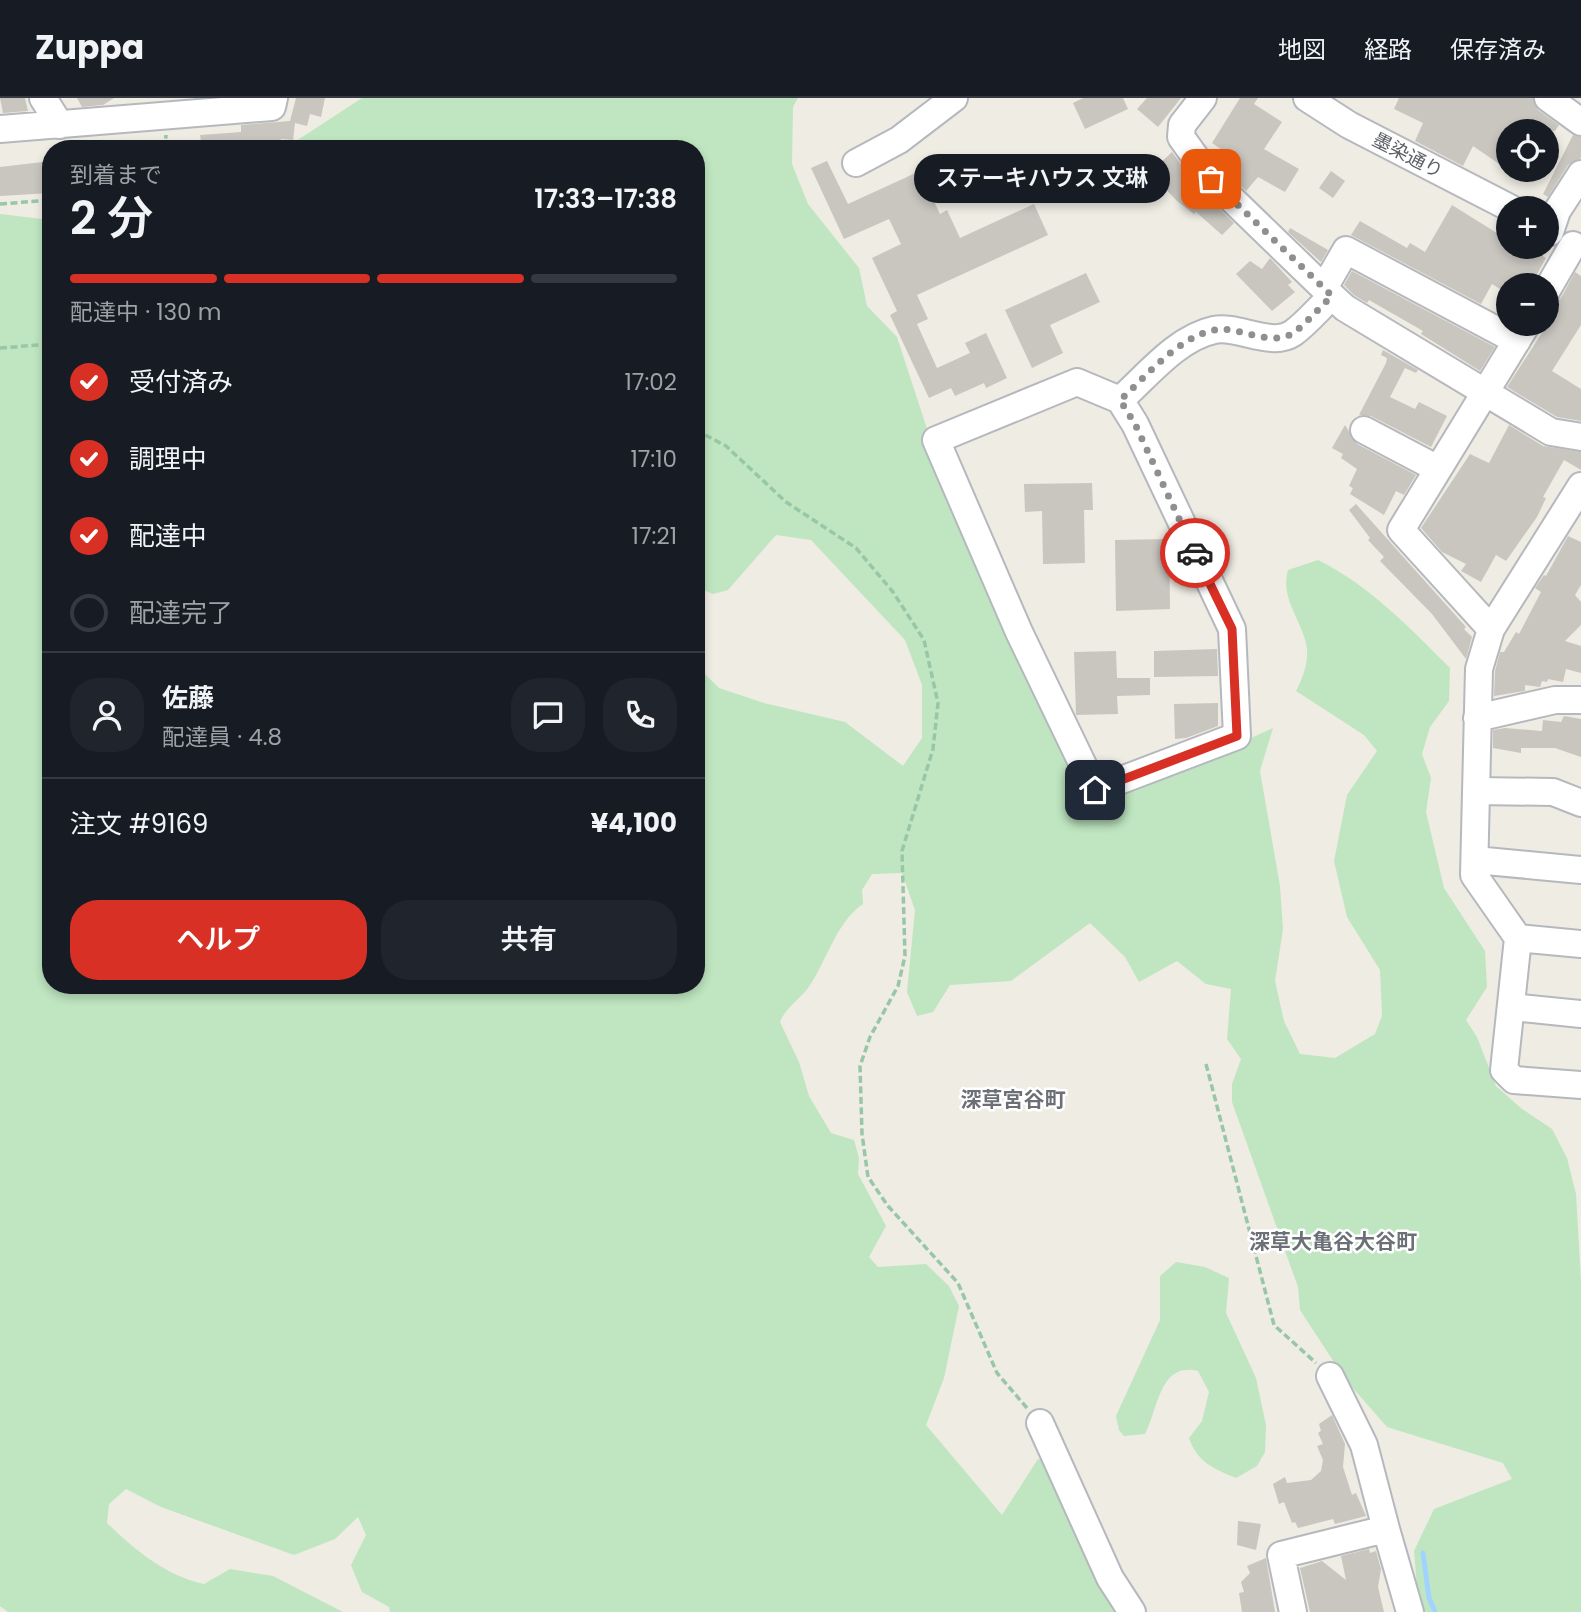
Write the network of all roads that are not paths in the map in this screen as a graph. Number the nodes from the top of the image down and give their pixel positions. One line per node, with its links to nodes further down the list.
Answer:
1 (43, 98): 9 (street)
2 (274, 98): 7 (street)
3 (954, 98): 11 (street)
4 (1203, 98): 18 (street)
5 (1307, 98): 13 (street, 墨染通り)
6 (1548, 98): 8 (street)
7 (162, 107): 9 (street)
8 (1581, 122)
9 (60, 125): 10 (street)
10 (0, 129)
11 (856, 163)
12 (1581, 174): 14 (street)
13 (1496, 201)
14 (1559, 208)
15 (1559, 237): 16 (street)
16 (1577, 248): 17 (street)
17 (1559, 273)
18 (1328, 292): 19 (street); 21 (street); 22 (street)
19 (1496, 320)
20 (1520, 336): 21 (street)
21 (1486, 393): 24 (street); 25 (street)
22 (1120, 400): 22 (street)
23 (1364, 430): 25 (street)
24 (1581, 437)
25 (1438, 469): 27 (street)
26 (1581, 486): 27 (street)
27 (1491, 629): 29 (street)
28 (1581, 700): 29 (street)
29 (1477, 718): 30 (street)
30 (1476, 791): 31 (street); 32 (street)
31 (1581, 803)
32 (1475, 860): 33 (street); 34 (street)
33 (1581, 870)
34 (1518, 938): 35 (street); 36 (street)
35 (1581, 944)
36 (1511, 1007): 37 (street); 38 (street)
37 (1581, 1013)
38 (1581, 1085)
39 (1329, 1376): 41 (street)
40 (1040, 1423): 42 (street)
41 (1386, 1529): 43 (street); 44 (street)
42 (1132, 1612)
43 (1293, 1612)
44 (1410, 1612)

